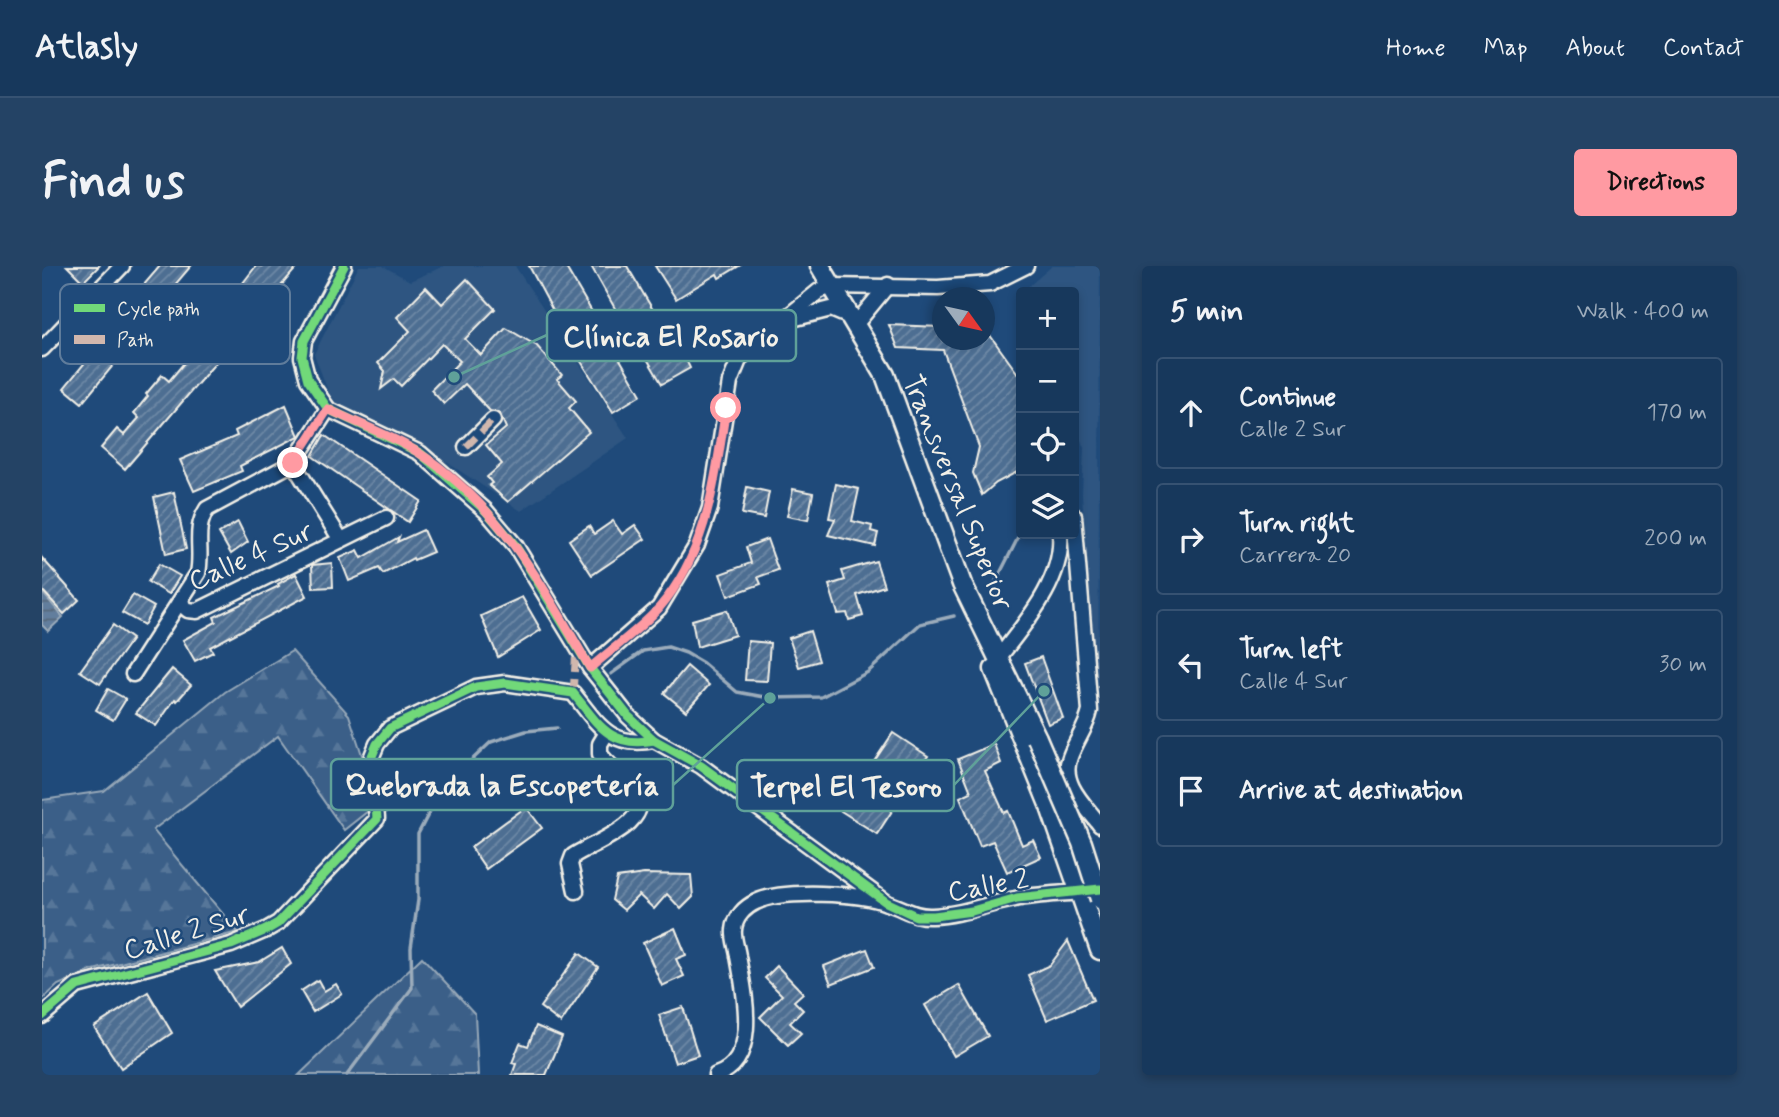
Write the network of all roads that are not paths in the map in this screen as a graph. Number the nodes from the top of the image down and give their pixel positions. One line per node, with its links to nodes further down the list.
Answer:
1 (122, 266): 5 (street)
2 (344, 266): 12 (street)
3 (820, 266): 7 (main road, Transversal Superior)
4 (1026, 266): 6 (street)
5 (105, 284)
6 (888, 285): 7 (street); 8 (street)
7 (832, 286): 8 (main road, Transversal Superior); 9 (street)
8 (852, 321): 9 (street); 20 (main road, Transversal Superior)
9 (778, 325): 23 (street)
10 (60, 330): 11 (street)
11 (42, 349)
12 (328, 409): 15 (street, Calle 4 Sur); 23 (street)
13 (493, 420): 14 (street)
14 (466, 447)
15 (293, 463): 19 (street, Calle 4 Sur); 21 (street, Calle 4 Sur)
16 (386, 519): 19 (street, Calle 4 Sur)
17 (1061, 539): 22 (street)
18 (1076, 539): 27 (street)
19 (341, 540): 21 (street, Calle 4 Sur)
20 (964, 587): 22 (main road, Transversal Superior); 28 (main road)
21 (180, 603): 24 (street, Calle 4 Sur)
22 (1000, 656): 33 (main road, Transversal Superior, bridge)
23 (590, 668): 26 (street)
24 (133, 674)
25 (606, 734): 26 (street); 31 (street); 36 (street, Calle 2 Sur)
26 (654, 740): 34 (street)
27 (1097, 819)
28 (1073, 874): 29 (street); 32 (main road)
29 (1100, 877)
30 (1100, 890): 32 (street, Calle 2)
31 (576, 891)
32 (1079, 892): 34 (street, Calle 2); 35 (main road)
33 (1100, 899)
34 (886, 902): 37 (street, Calle 2)
35 (1100, 950)
36 (42, 1016)
37 (716, 1075)

